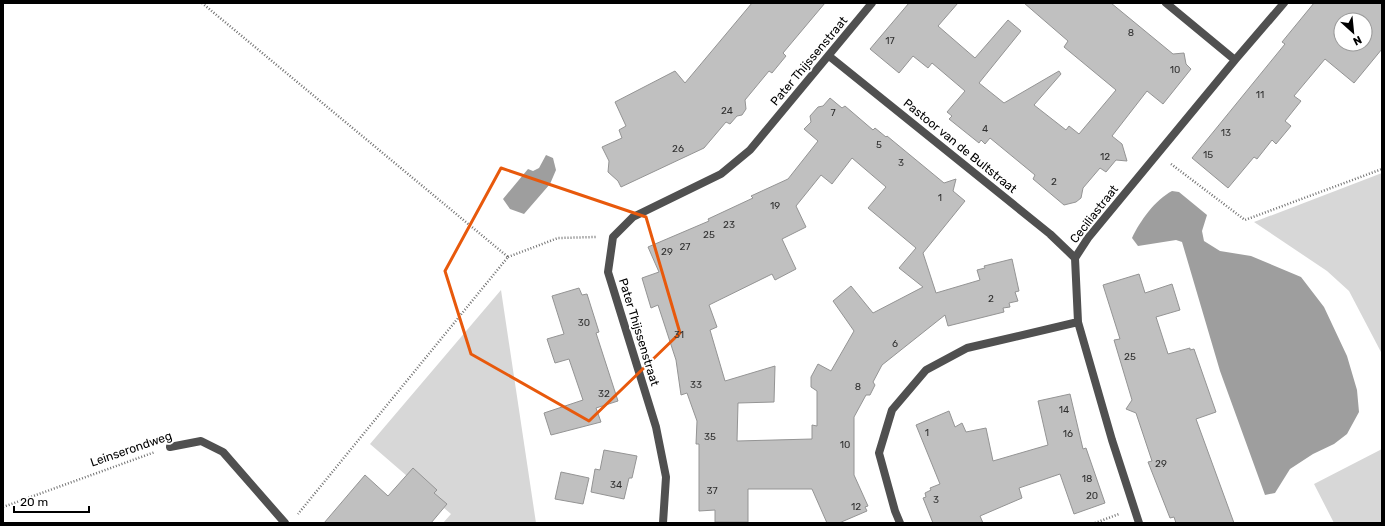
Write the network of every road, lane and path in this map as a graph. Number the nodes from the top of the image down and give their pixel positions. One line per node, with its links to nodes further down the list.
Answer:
1 (202, 3): 10 (path)
2 (872, 3): 5 (street, Pater Thijssenstraat)
3 (1166, 3): 6 (street)
4 (1284, 3): 6 (street, Ceciliastraat)
5 (829, 56): 9 (street, Pater Thijssenstraat); 11 (street, Pastoor van de Bultstraat)
6 (1235, 60): 7 (street, Ceciliastraat)
7 (1158, 154): 8 (path); 11 (street, Ceciliastraat)
8 (1382, 169)
9 (613, 237): 10 (path); 18 (street, Pater Thijssenstraat)
10 (508, 257): 16 (path)
11 (1075, 258): 12 (street, Ceciliastraat)
12 (1078, 322): 15 (street, Ceciliastraat); 19 (street)
13 (170, 447): 14 (path, Leinserondweg); 17 (street, Leinserondweg)
14 (3, 507)
15 (1134, 508): 20 (path); 21 (street, Ceciliastraat)
16 (296, 517)
17 (285, 523)
18 (663, 523)
19 (900, 523)
20 (1095, 523)
21 (1139, 523)

